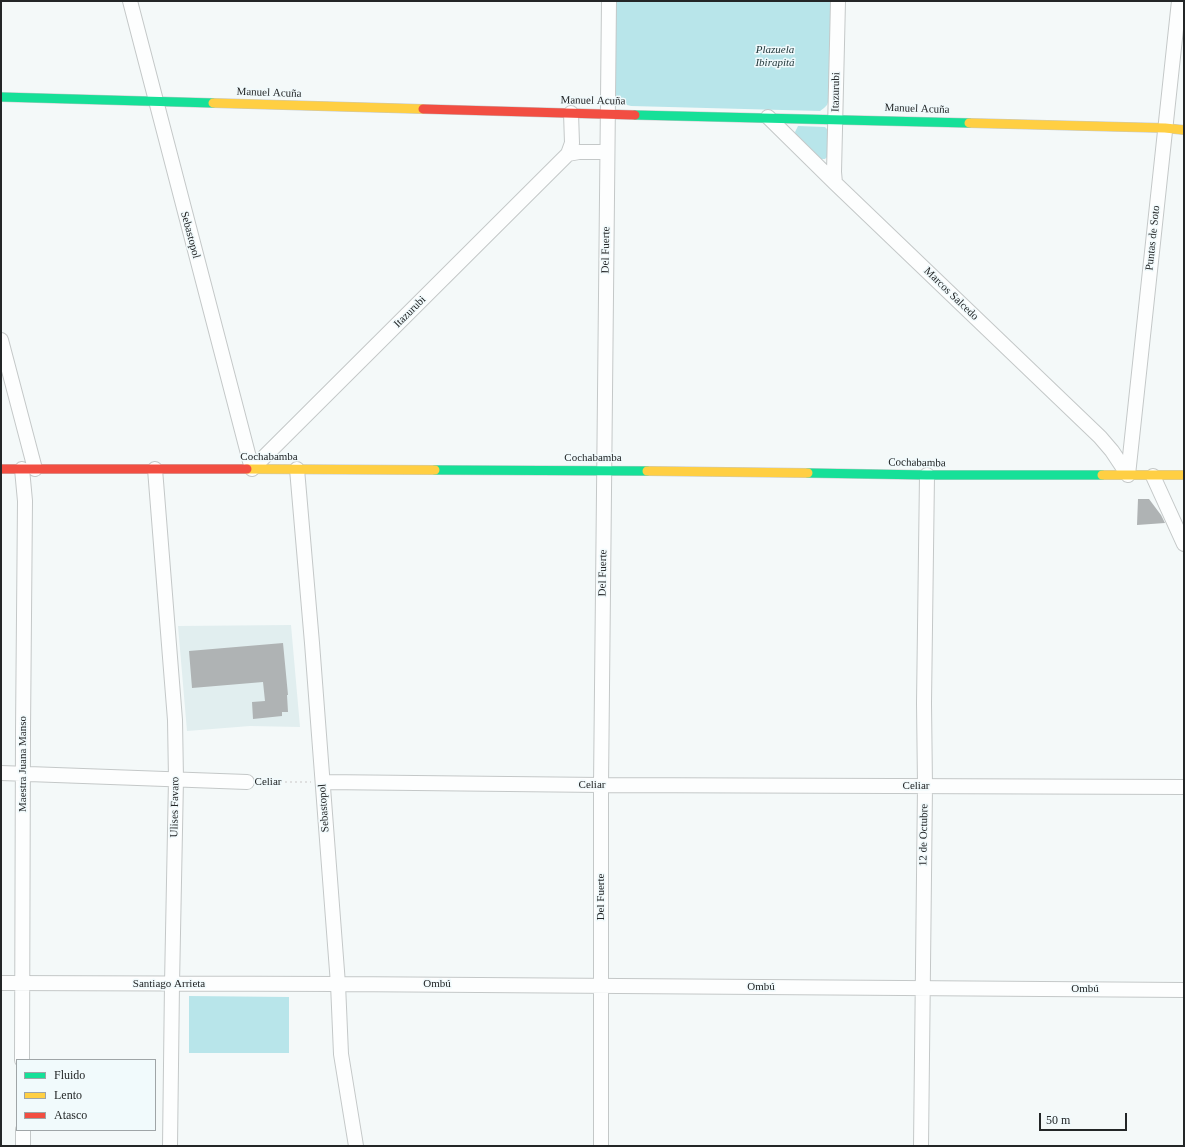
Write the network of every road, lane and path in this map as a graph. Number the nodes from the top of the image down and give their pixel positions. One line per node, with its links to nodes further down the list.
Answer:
1 (130, 1): 6 (street, Sebastopol)
2 (608, 1): 8 (street, Del Fuerte)
3 (838, 1): 10 (street, Itazurubi)
4 (1179, 1): 11 (street, Puntas de Soto)
5 (1, 97): 6 (street, Manuel Acuña)
6 (155, 101): 7 (street, Manuel Acuña); 20 (street, Sebastopol)
7 (571, 113): 8 (street, Manuel Acuña); 14 (street)
8 (607, 114): 9 (street, Manuel Acuña); 13 (street, Del Fuerte)
9 (768, 117): 10 (street, Manuel Acuña); 15 (street, Marcos Salcedo)
10 (836, 119): 11 (street, Manuel Acuña); 15 (street, Itazurubi)
11 (1165, 128): 12 (street, Manuel Acuña); 24 (street, Puntas de Soto)
12 (1184, 130)
13 (607, 152): 14 (street); 22 (street, Del Fuerte)
14 (568, 154): 20 (street, Itazurubi)
15 (835, 183): 24 (street, Marcos Salcedo)
16 (1, 340): 18 (street, Maestra Juana Manso)
17 (1, 469): 18 (street, Cochabamba)
18 (29, 469): 19 (street, Cochabamba); 29 (street, Maestra Juana Manso)
19 (155, 469): 20 (street, Cochabamba); 30 (street, Ulises Favaro)
20 (252, 469): 21 (street, Cochabamba)
21 (297, 469): 22 (street, Cochabamba); 32 (street, Sebastopol)
22 (604, 470): 23 (street, Cochabamba); 33 (street, Del Fuerte)
23 (927, 475): 24 (street, Cochabamba); 34 (street, 12 de Octubre)
24 (1128, 475): 26 (street, Cochabamba)
25 (1184, 475): 26 (street, Cochabamba)
26 (1153, 476): 27 (street)
27 (1184, 544)
28 (1, 773): 29 (street, Celiar)
29 (24, 774): 30 (street, Celiar); 37 (street, Maestra Juana Manso)
30 (176, 779): 31 (street, Celiar); 38 (street, Ulises Favaro)
31 (247, 782): 32 (path, Celiar)
32 (322, 782): 33 (street, Celiar); 39 (street, Sebastopol)
33 (601, 785): 34 (street, Celiar); 40 (street, Del Fuerte)
34 (925, 786): 35 (street, Celiar); 41 (street, 12 de Octubre)
35 (1184, 787)
36 (1, 983): 37 (street, Santiago Arrieta)
37 (22, 983): 38 (street, Santiago Arrieta); 43 (street, Maestra Juana Manso)
38 (172, 984): 39 (street, Santiago Arrieta); 46 (street, Ulises Favaro)
39 (338, 984): 40 (street, Ombú); 47 (street, Sebastopol)
40 (601, 986): 41 (street, Ombú); 48 (street, Del Fuerte)
41 (923, 988): 42 (street, Ombú); 49 (street, 12 de Octubre)
42 (1184, 990)
43 (22, 1059)
44 (23, 1131): 45 (street)
45 (23, 1146)
46 (170, 1146)
47 (356, 1146)
48 (601, 1146)
49 (921, 1146)

